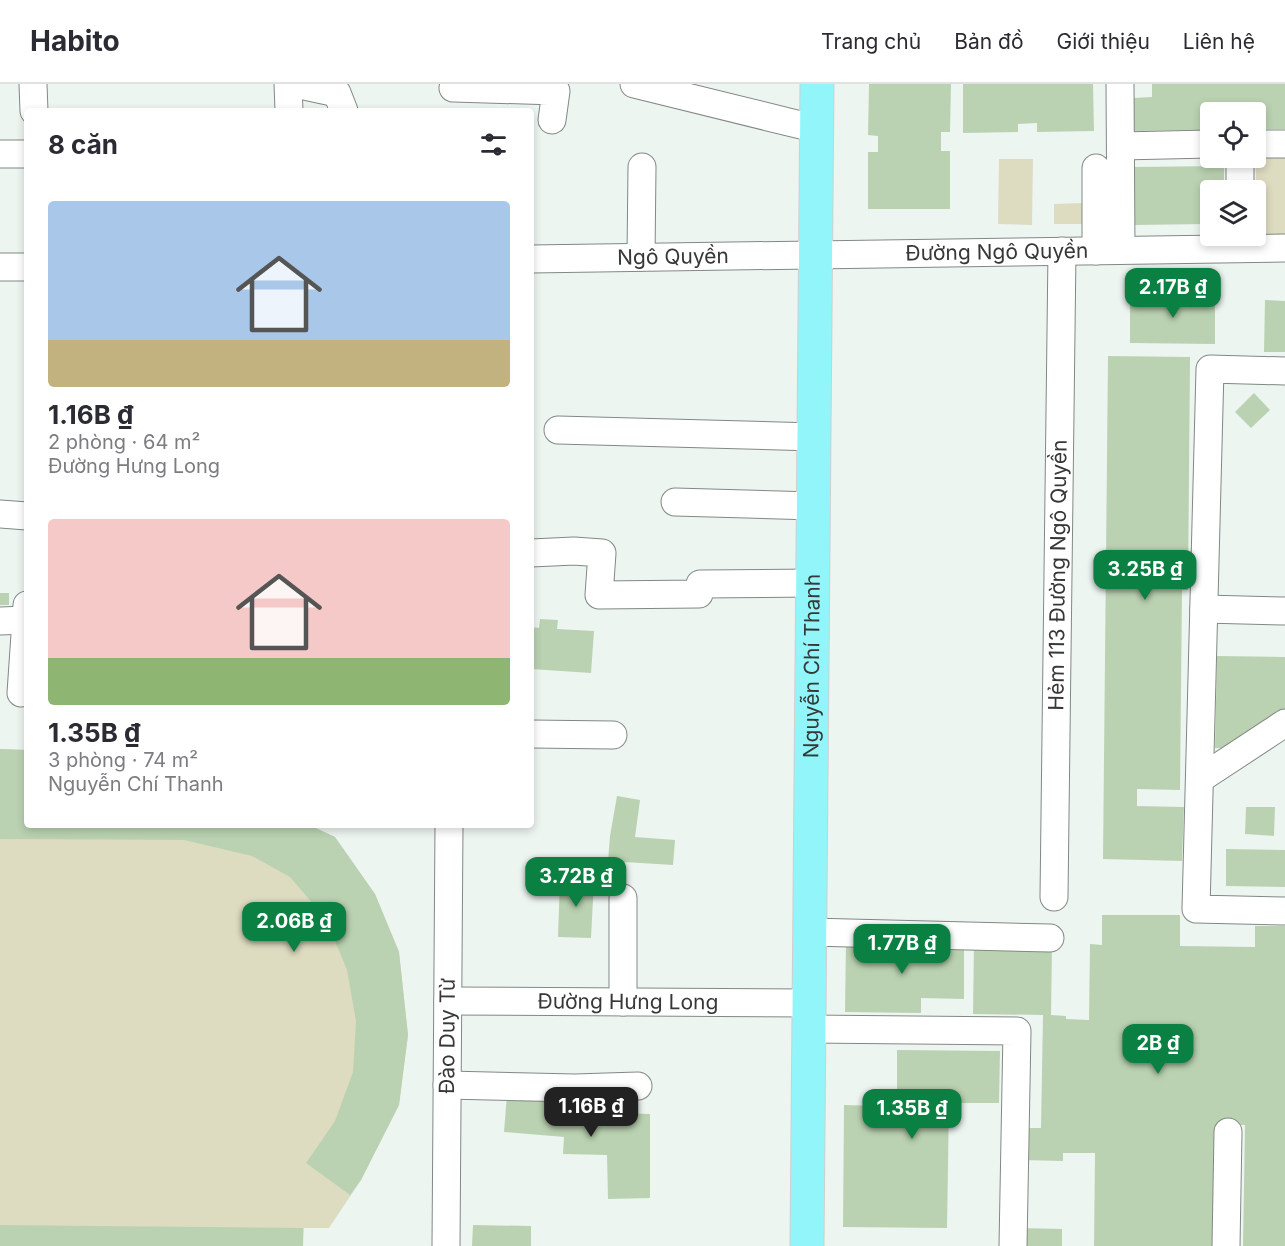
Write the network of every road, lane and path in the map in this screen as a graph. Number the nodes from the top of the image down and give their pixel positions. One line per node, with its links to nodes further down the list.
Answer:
1 (33, 84): 8 (street)
2 (288, 84): 9 (street)
3 (295, 84): 10 (street)
4 (634, 84): 12 (street)
5 (817, 84): 12 (main road, Nguyễn Chí Thanh)
6 (1120, 84): 16 (street)
7 (453, 94): 11 (street)
8 (34, 108)
9 (289, 108)
10 (343, 108)
11 (552, 120)
12 (817, 129): 26 (main road, Nguyễn Chí Thanh)
13 (1200, 144): 16 (street)
14 (1266, 144): 15 (street)
15 (1285, 144)
16 (1120, 146): 24 (street)
17 (0, 154): 18 (street)
18 (24, 154)
19 (642, 167): 27 (street)
20 (1096, 168): 24 (street)
21 (1200, 244): 24 (street, Đường Ngô Quyền)
22 (1266, 245): 23 (street, Đường Ngô Quyền)
23 (1285, 248)
24 (1109, 250): 25 (street, Đường Ngô Quyền)
25 (1062, 251): 26 (street, Đường Ngô Quyền); 49 (street, Hẻm 113 Đường Ngô Quyền)
26 (816, 254): 27 (street, Ngô Quyền); 33 (main road, Nguyễn Chí Thanh)
27 (641, 257): 28 (street, Ngô Quyền)
28 (534, 259)
29 (0, 267): 30 (street)
30 (24, 267)
31 (1285, 371): 40 (street)
32 (558, 430): 33 (street)
33 (814, 437): 35 (main road, Nguyễn Chí Thanh)
34 (675, 502): 35 (street)
35 (814, 506): 39 (main road, Nguyễn Chí Thanh)
36 (0, 514): 37 (street)
37 (24, 516)
38 (534, 553): 39 (street)
39 (814, 583): 52 (main road, Nguyễn Chí Thanh)
40 (1204, 609): 41 (street); 47 (street)
41 (1285, 611)
42 (18, 615): 43 (street)
43 (21, 693)
44 (1285, 723): 47 (street)
45 (534, 734): 46 (street)
46 (613, 735)
47 (1200, 780): 51 (street)
48 (449, 828): 54 (street, Đào Duy Từ)
49 (1054, 897)
50 (623, 898): 55 (street)
51 (1285, 911)
52 (810, 932): 53 (street); 56 (main road, Nguyễn Chí Thanh)
53 (1050, 938)
54 (448, 1001): 55 (street, Đường Hưng Long); 57 (street, Đào Duy Từ)
55 (623, 1002): 56 (street, Đường Hưng Long)
56 (809, 1016): 61 (main road, Nguyễn Chí Thanh); 62 (street, Đường Hưng Long)
57 (447, 1085): 58 (street); 60 (street, Đào Duy Từ)
58 (638, 1086)
59 (1228, 1132): 63 (street)
60 (446, 1246)
61 (807, 1246)
62 (1013, 1246)
63 (1226, 1246)

